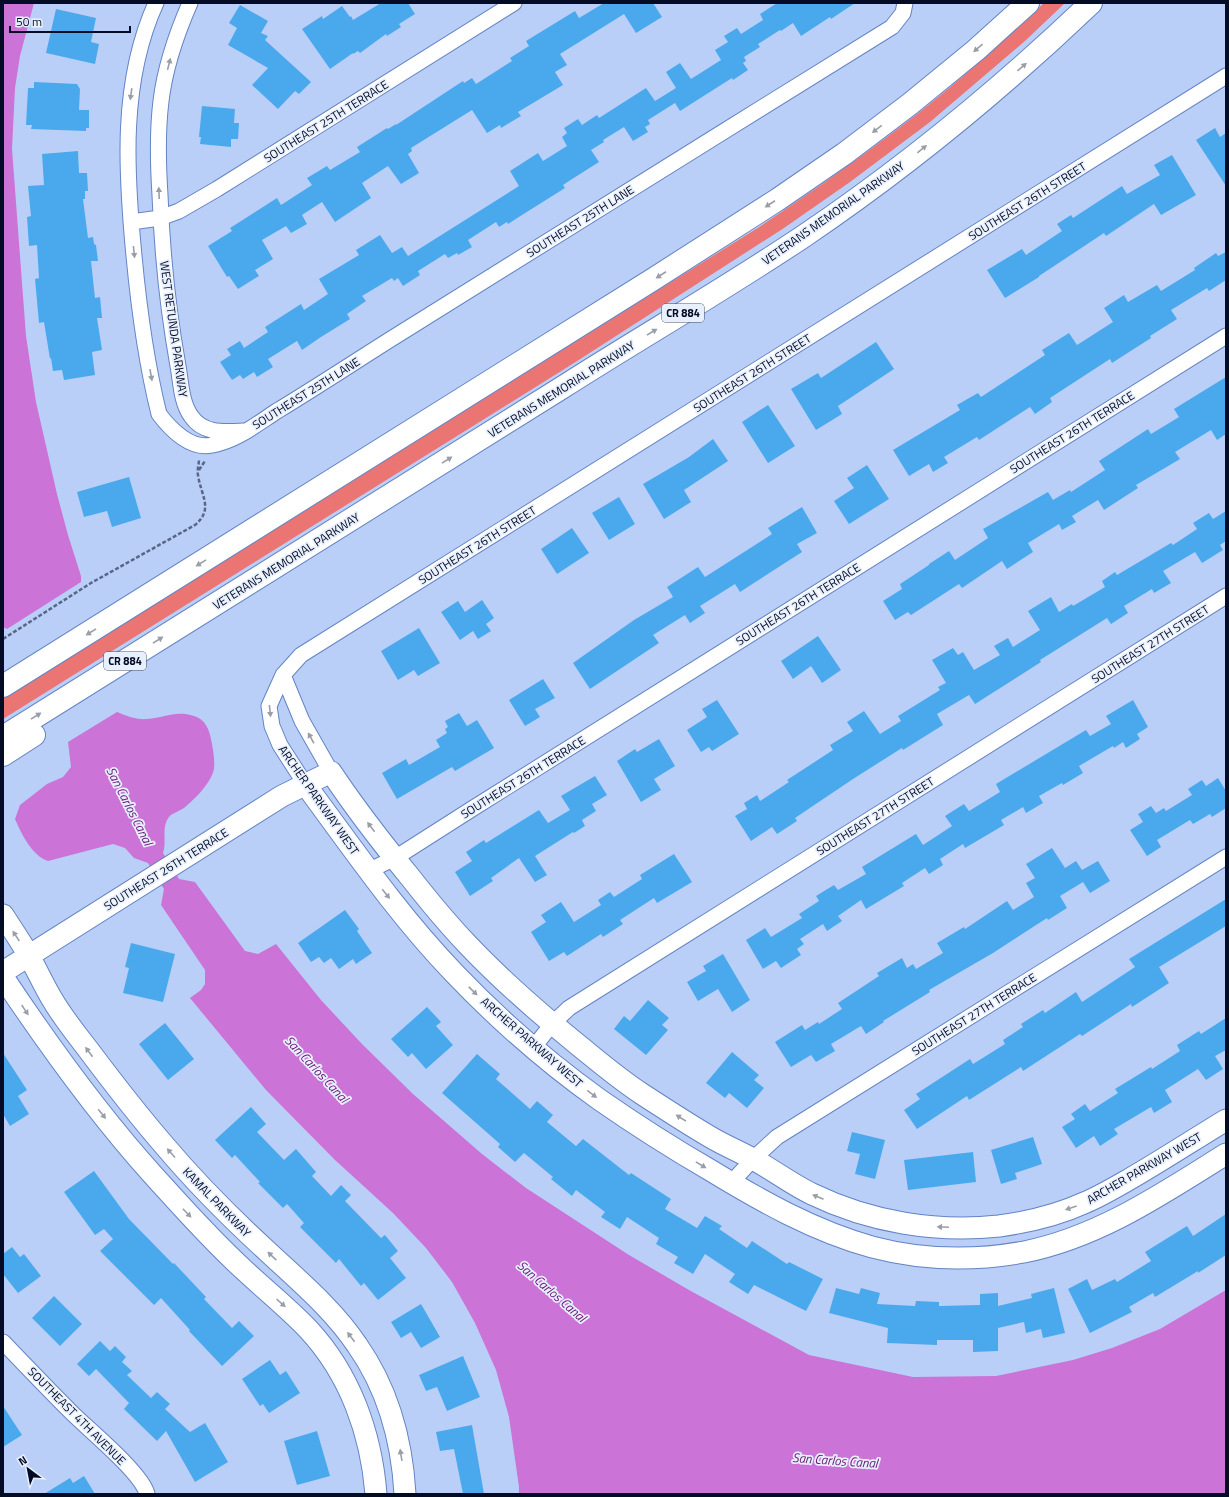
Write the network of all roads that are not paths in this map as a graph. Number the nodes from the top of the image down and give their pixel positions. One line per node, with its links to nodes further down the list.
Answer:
1 (156, 3): 9 (street, one-way to 9)
2 (190, 3): 8 (street, WEST RETUNDA PARKWAY, one-way to 2)
3 (514, 3): 8 (street, SOUTHEAST 25TH TERRACE)
4 (905, 3): 11 (street, SOUTHEAST 25TH LANE)
5 (1028, 3): 15 (highway, one-way to 15)
6 (1091, 3): 12 (highway, VETERANS MEMORIAL PARKWAY / CR 884, one-way to 6)
7 (1226, 76): 14 (street, SOUTHEAST 26TH STREET)
8 (160, 218): 9 (street, SOUTHEAST 25TH TERRACE); 11 (street, WEST RETUNDA PARKWAY)
9 (131, 222): 11 (street, one-way to 11)
10 (1226, 336): 21 (street, SOUTHEAST 26TH TERRACE)
11 (246, 431)
12 (422, 476): 16 (highway, VETERANS MEMORIAL PARKWAY / CR 884, one-way to 12); 17 (highway)
13 (1226, 596): 27 (street, SOUTHEAST 27TH STREET)
14 (283, 675): 18 (street, ARCHER PARKWAY WEST, one-way to 14); 19 (street, ARCHER PARKWAY WEST, one-way to 19)
15 (3, 686)
16 (3, 737)
17 (3, 755)
18 (331, 772): 19 (street, SOUTHEAST 26TH TERRACE); 21 (street, ARCHER PARKWAY WEST, one-way to 18)
19 (305, 784): 22 (street, ARCHER PARKWAY WEST); 24 (street, SOUTHEAST 26TH TERRACE)
20 (1226, 857): 31 (street, SOUTHEAST 27TH TERRACE)
21 (395, 858): 22 (street, SOUTHEAST 26TH TERRACE); 27 (street, ARCHER PARKWAY WEST)
22 (368, 871): 28 (street, ARCHER PARKWAY WEST, one-way to 28)
23 (3, 915): 24 (street, KAMAL PARKWAY, one-way to 23)
24 (30, 956): 25 (street, SOUTHEAST 26TH TERRACE); 36 (street, KAMAL PARKWAY, one-way to 24)
25 (3, 972)
26 (3, 977): 35 (street, one-way to 35)
27 (552, 1024): 28 (street, SOUTHEAST 27TH STREET); 31 (street, ARCHER PARKWAY WEST, one-way to 27)
28 (534, 1047): 32 (street, ARCHER PARKWAY WEST, one-way to 32)
29 (1226, 1120): 31 (street, ARCHER PARKWAY WEST, one-way to 31)
30 (1226, 1154): 32 (street, ARCHER PARKWAY WEST)
31 (753, 1159): 32 (street, SOUTHEAST 27TH TERRACE)
32 (731, 1183)
33 (6, 1350): 34 (street, SOUTHEAST 4TH AVENUE)
34 (147, 1494)
35 (376, 1494)
36 (405, 1494)

